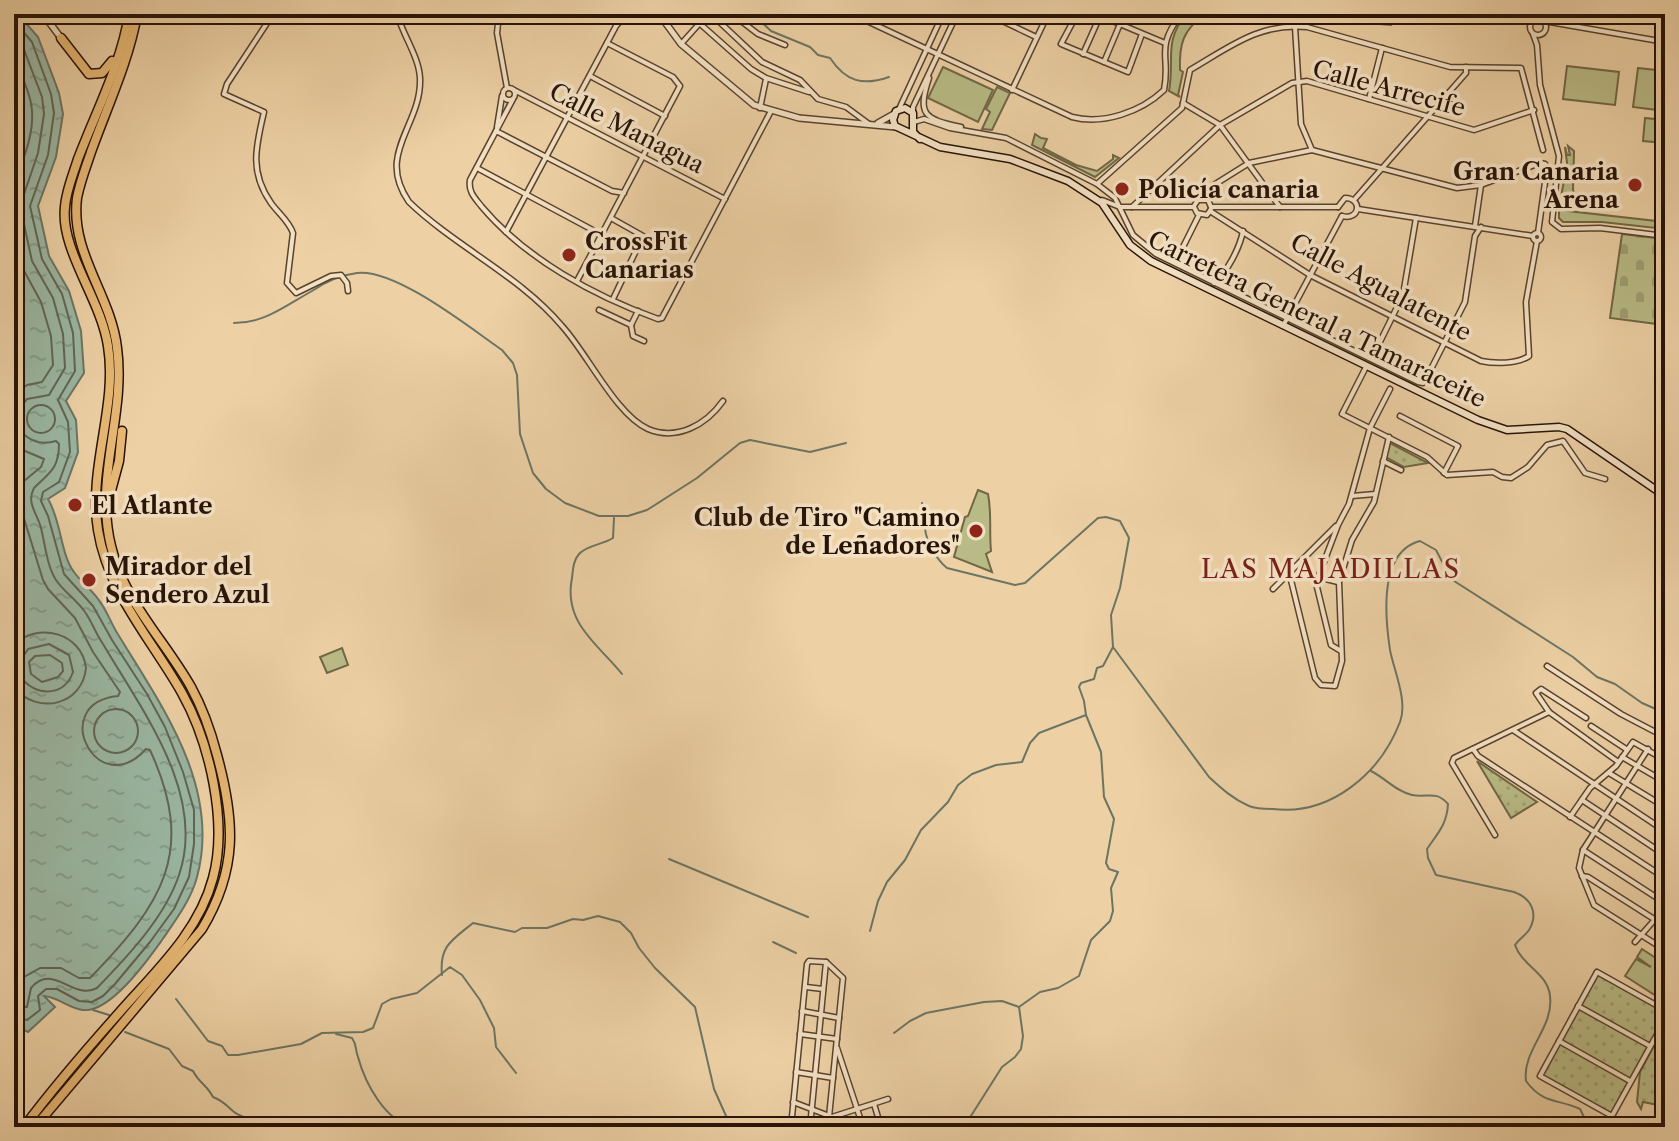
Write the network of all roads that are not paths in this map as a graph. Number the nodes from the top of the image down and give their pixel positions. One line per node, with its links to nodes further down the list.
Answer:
1 (127, 14): 35 (highway); 64 (highway)
2 (137, 14): 109 (highway)
3 (273, 14): 114 (street)
4 (397, 14): 127 (street)
5 (499, 14): 52 (street)
6 (618, 14): 28 (street)
7 (627, 14): 28 (street)
8 (656, 14): 39 (street)
9 (689, 14): 25 (street)
10 (711, 14): 54 (street)
11 (732, 14): 40 (street)
12 (852, 14): 43 (street)
13 (943, 14): 43 (street)
14 (957, 14): 44 (street)
15 (988, 14): 34 (street)
16 (1048, 14): 34 (street)
17 (1077, 14): 45 (street)
18 (1181, 14): 38 (street)
19 (1508, 14): 22 (street)
20 (47, 15): 35 (street)
21 (1098, 15): 26 (street); 45 (street)
22 (1523, 17): 23 (street); 29 (street)
23 (1536, 19): 24 (street); 29 (street)
24 (1544, 21): 27 (street); 31 (street)
25 (699, 24): 39 (street); 50 (street)
26 (1120, 24): 32 (street); 46 (street)
27 (1556, 24): 31 (street); 36 (street)
28 (616, 26): 37 (street)
29 (1530, 26): 33 (street)
30 (1295, 27): 42 (street); 51 (street); 58 (street)
31 (1544, 32): 33 (street); 41 (street)
32 (1142, 34): 38 (street); 46 (street)
33 (1533, 34): 41 (street)
34 (1037, 37): 53 (street)
35 (61, 38): 64 (highway)
36 (1665, 42)
37 (607, 43): 49 (street); 65 (street)
38 (1165, 43): 53 (street)
39 (681, 44): 59 (street)
40 (785, 45)
41 (1537, 45): 107 (street)
42 (1382, 48): 48 (street); 57 (street)
43 (927, 49): 44 (street); 62 (street)
44 (937, 54): 47 (street); 53 (street)
45 (1083, 54): 46 (street)
46 (1104, 62)
47 (932, 67): 63 (street); 73 (street)
48 (1466, 67): 60 (street); 66 (street)
49 (590, 76): 65 (street); 67 (street)
50 (766, 78): 54 (street); 59 (street)
51 (1298, 82): 57 (street, Calle Arrecife); 70 (street, Calle Arrecife); 75 (street)
52 (510, 88): 55 (street); 56 (street); 67 (street, Calle Managua)
53 (1012, 90)
54 (809, 92): 69 (street)
55 (502, 94): 56 (street); 72 (street)
56 (513, 99): 72 (street)
57 (1369, 99): 66 (street, Calle Arrecife)
58 (1183, 102): 70 (street); 82 (street)
59 (760, 108): 61 (street)
60 (1534, 110): 66 (street, Calle Arrecife); 76 (street)
61 (771, 111): 69 (street); 88 (street)
62 (896, 111): 63 (main road); 69 (street); 71 (main road)
63 (913, 113): 68 (main road)
64 (94, 116): 132 (highway)
65 (665, 116): 78 (street)
66 (1428, 117): 81 (street)
67 (567, 118): 77 (street); 78 (street, Calle Managua)
68 (914, 122): 71 (main road); 73 (street); 74 (main road)
69 (869, 124): 71 (street)
70 (1220, 125): 79 (street); 91 (street, Calle Arrecife)
71 (900, 128): 74 (main road, Carretera General a Tamaraceite)
72 (496, 130): 77 (street); 80 (street)
73 (971, 131): 82 (street)
74 (920, 139): 86 (main road, Carretera General a Tamaraceite)
75 (1312, 150): 79 (street); 81 (street)
76 (1543, 150)
77 (547, 157): 84 (street); 85 (street)
78 (642, 158): 84 (street); 88 (street, Calle Managua)
79 (1249, 163): 87 (street); 94 (street)
80 (477, 168): 85 (street); 105 (street)
81 (1382, 168): 83 (street); 89 (street)
82 (1097, 184): 90 (street)
83 (1481, 185): 103 (street); 108 (street)
84 (624, 193): 100 (street)
85 (527, 195): 105 (street); 106 (street)
86 (1094, 198): 90 (street); 120 (main road, Carretera General a Tamaraceite)
87 (1203, 198): 92 (street); 96 (street)
88 (725, 199): 118 (street)
89 (1354, 200): 95 (street); 97 (street)
90 (1120, 207): 91 (street); 110 (street)
91 (1132, 207): 92 (street)
92 (1194, 207): 98 (street)
93 (1225, 207): 94 (street); 96 (street); 101 (street)
94 (1280, 207): 95 (street)
95 (1338, 207): 99 (street)
96 (1211, 209): 98 (street); 101 (street, Calle Agualatente)
97 (1358, 209): 99 (street); 102 (street)
98 (1199, 215): 110 (street)
99 (1342, 216): 111 (street)
100 (611, 218): 106 (street); 116 (street)
101 (1222, 218): 104 (street, Calle Agualatente)
102 (1416, 218): 103 (street); 119 (street)
103 (1478, 227): 108 (street); 123 (street)
104 (1243, 231): 111 (street, Calle Agualatente); 113 (street)
105 (506, 232): 112 (street)
106 (602, 235): 112 (street)
107 (1665, 236)
108 (1536, 237): 123 (street, Calle Agualatente)
109 (79, 239): 115 (highway); 141 (highway)
110 (1178, 264): 113 (street)
111 (1310, 275): 119 (street, Calle Agualatente); 120 (street)
112 (577, 281): 116 (street)
113 (1214, 283): 120 (street)
114 (348, 291)
115 (110, 299)
116 (613, 299): 118 (street)
117 (599, 310): 121 (street)
118 (638, 311): 121 (street)
119 (1392, 317): 123 (street, Calle Agualatente); 124 (street)
120 (1285, 321): 124 (street); 125 (main road, Carretera General a Tamaraceite)
121 (631, 325): 122 (street)
122 (644, 341)
123 (1445, 343): 124 (street)
124 (1372, 358)
125 (1366, 367): 129 (street); 139 (main road, Carretera General a Tamaraceite)
126 (1390, 389): 129 (street)
127 (723, 401)
128 (1400, 416): 135 (street)
129 (1370, 428): 131 (street); 138 (street)
130 (122, 431): 141 (highway)
131 (1389, 437): 133 (street); 135 (street)
132 (98, 459): 142 (highway); 148 (highway)
133 (1383, 461): 134 (street); 137 (street)
134 (1401, 470)
135 (1444, 473): 136 (street)
136 (1605, 479)
137 (1375, 494): 138 (street); 146 (street)
138 (1352, 496): 140 (street)
139 (1665, 496)
140 (1338, 525): 144 (street); 145 (street)
141 (107, 527): 212 (highway)
142 (95, 536)
143 (102, 564): 148 (highway)
144 (1289, 572): 147 (street); 149 (street)
145 (1318, 577): 146 (street); 149 (street)
146 (1339, 582): 149 (street)
147 (1273, 589)
148 (149, 643): 211 (highway)
149 (1341, 651)
150 (1547, 666): 155 (street)
151 (1549, 712): 152 (street); 154 (street); 161 (street)
152 (1586, 718)
153 (1591, 726): 157 (street)
154 (1513, 730): 156 (street); 166 (street)
155 (1665, 737)
156 (1473, 749): 171 (street); 174 (street)
157 (1626, 749): 158 (street); 159 (street)
158 (1648, 749): 160 (street); 162 (street)
159 (1622, 757): 161 (street); 162 (street)
160 (1665, 760)
161 (1617, 761): 163 (street)
162 (1638, 765): 164 (street); 165 (street)
163 (1608, 772): 165 (street); 166 (street)
164 (1665, 782)
165 (1626, 783): 167 (street); 169 (street)
166 (1594, 784): 167 (street); 168 (street)
167 (1616, 799): 170 (street); 172 (street)
168 (1582, 800): 170 (street); 171 (street)
169 (1665, 807)
170 (1605, 816): 173 (street); 176 (street)
171 (1570, 817): 173 (street)
172 (1665, 831)
173 (1594, 832): 175 (street); 178 (street)
174 (1495, 835)
175 (1583, 850): 177 (street); 179 (street)
176 (1665, 855)
177 (1581, 876): 180 (street); 182 (street)
178 (1665, 878)
179 (1665, 906): 180 (street)
180 (1655, 919): 181 (street); 182 (street)
181 (1665, 926)
182 (1641, 935): 183 (street); 184 (street)
183 (1635, 942)
184 (1665, 950)
185 (826, 962): 186 (street); 187 (street); 192 (street)
186 (805, 987): 187 (street); 190 (street)
187 (823, 989): 191 (street)
188 (1578, 1006): 189 (street); 197 (street); 199 (street)
189 (1665, 1010)
190 (802, 1011): 191 (street); 194 (street)
191 (821, 1015): 192 (street); 195 (street)
192 (839, 1018): 196 (street)
193 (1664, 1023): 199 (street)
194 (800, 1034): 195 (street); 200 (street)
195 (819, 1036): 196 (street); 201 (street)
196 (837, 1039): 198 (street)
197 (1559, 1041): 203 (street); 203 (street)
198 (837, 1046): 202 (street); 208 (street)
199 (1651, 1046): 203 (street)
200 (796, 1072): 201 (street); 205 (street)
201 (815, 1075): 202 (street); 207 (street)
202 (833, 1078): 210 (street)
203 (1631, 1081)
204 (888, 1099): 206 (street)
205 (793, 1102): 207 (street); 213 (street)
206 (874, 1104): 208 (street); 218 (street)
207 (812, 1109): 210 (street); 214 (street)
208 (857, 1109): 209 (street); 217 (street)
209 (840, 1115): 210 (street); 216 (street)
210 (829, 1117): 215 (street)
211 (24, 1127)
212 (35, 1127)
213 (791, 1127)
214 (810, 1127)
215 (828, 1127)
216 (844, 1127)
217 (863, 1127)
218 (881, 1127)

